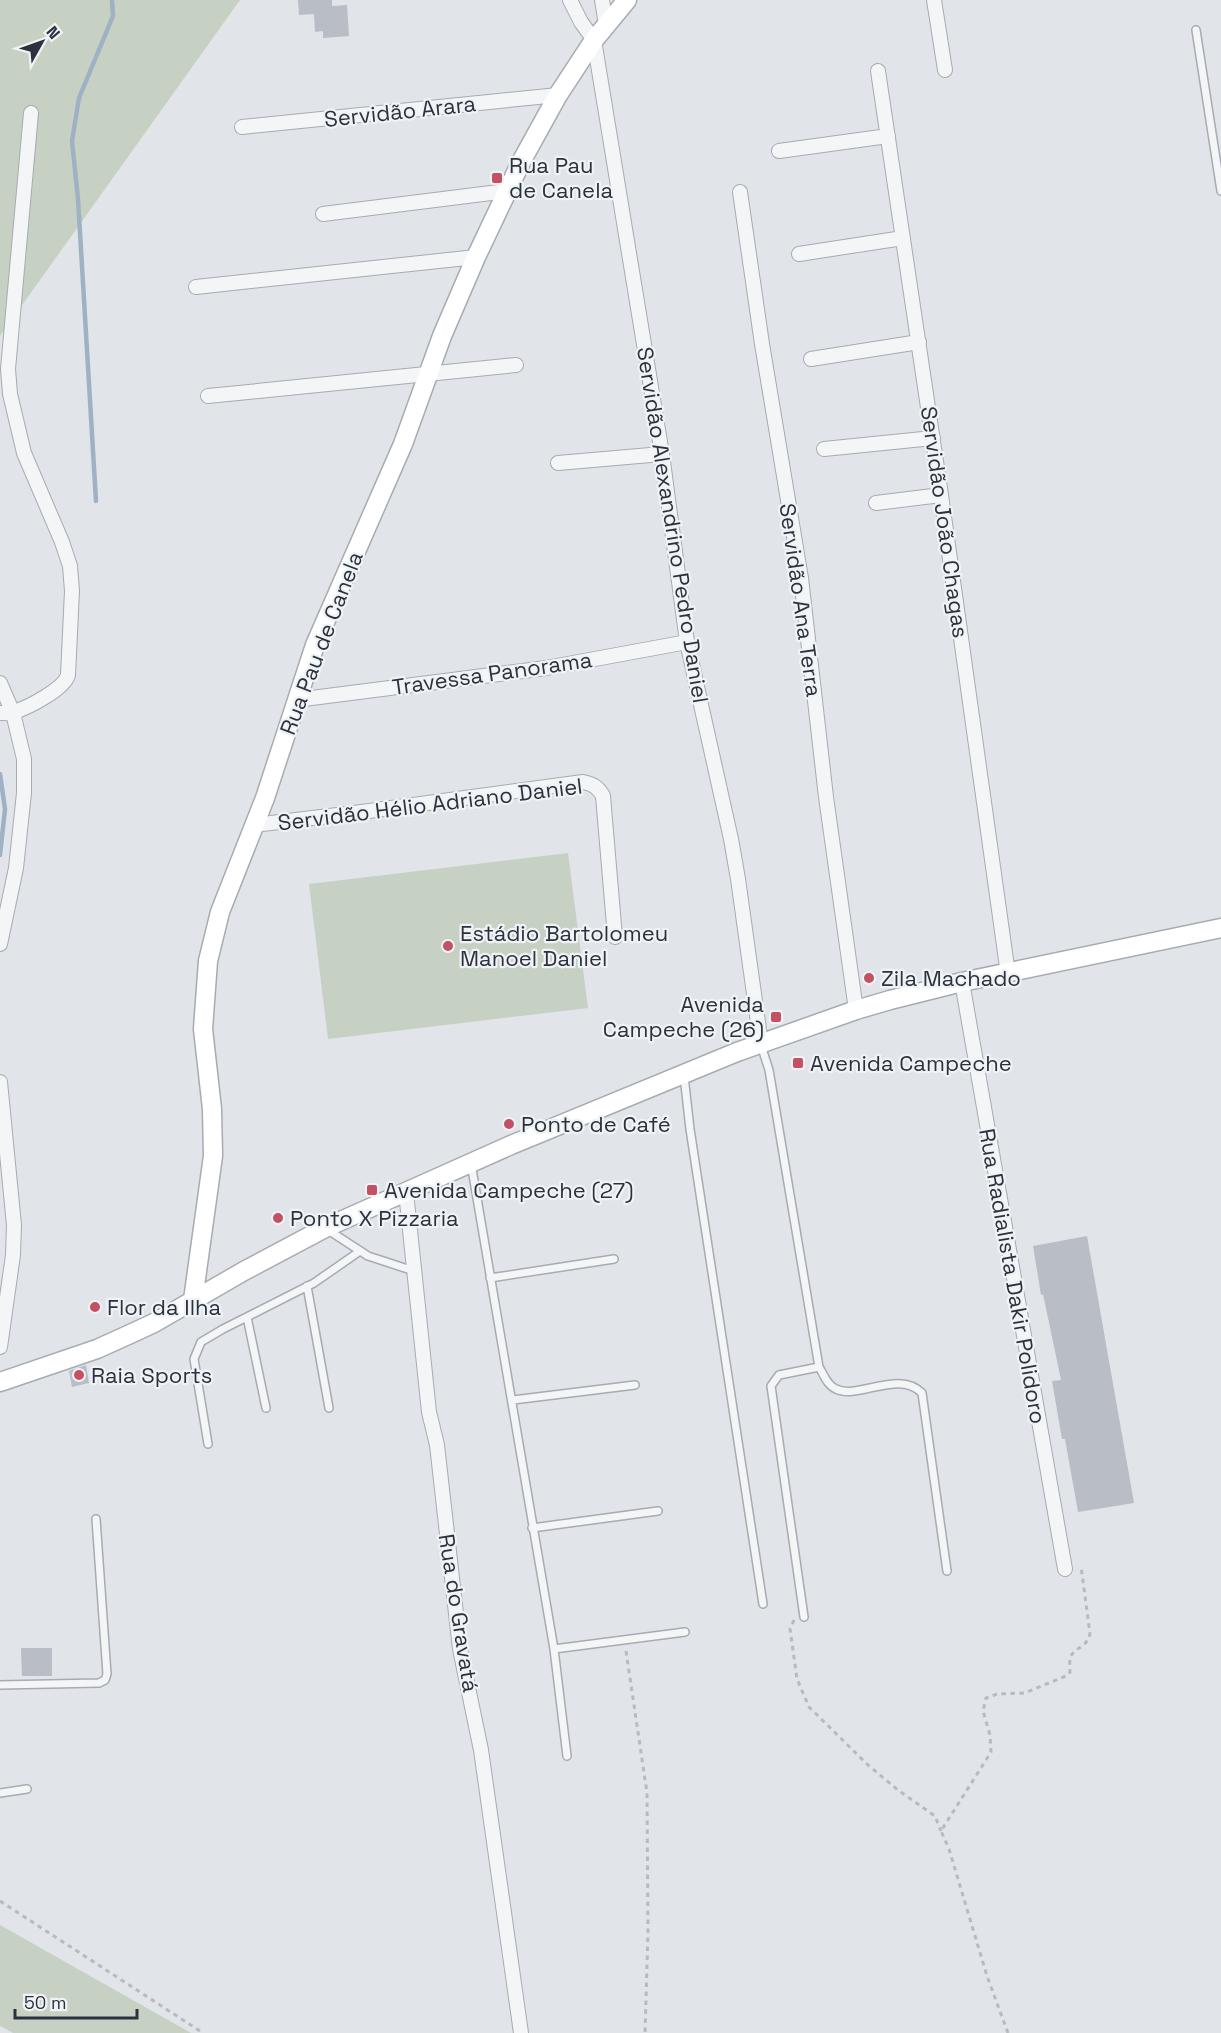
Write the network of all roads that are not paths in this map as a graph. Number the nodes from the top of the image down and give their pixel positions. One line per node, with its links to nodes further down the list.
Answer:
1 (570, 0): 7 (street)
2 (602, 0): 5 (street)
3 (627, 0): 5 (street, Rua Pau de Canela)
4 (934, 0): 8 (street)
5 (606, 25): 7 (street, Rua Pau de Canela)
6 (1196, 30): 16 (lane)
7 (594, 40): 10 (street, Rua Pau de Canela); 30 (street, Servidão Alexandrino Pedro Daniel)
8 (945, 70)
9 (878, 71): 13 (street, Servidão João Chagas)
10 (558, 95): 12 (street, Servidão Arara); 15 (street, Rua Pau de Canela)
11 (31, 113): 37 (street)
12 (242, 127)
13 (888, 136): 14 (street); 19 (street, Servidão João Chagas)
14 (779, 152)
15 (507, 191): 18 (street); 21 (street, Rua Pau de Canela)
16 (1221, 191)
17 (740, 192): 44 (street, Servidão Ana Terra)
18 (323, 214)
19 (903, 238): 20 (street); 23 (street, Servidão João Chagas)
20 (799, 254)
21 (476, 256): 22 (street); 26 (street, Rua Pau de Canela)
22 (196, 286)
23 (918, 342): 24 (street); 28 (street, Servidão João Chagas)
24 (811, 359)
25 (516, 365): 26 (street)
26 (429, 374): 27 (street); 36 (street, Rua Pau de Canela)
27 (208, 396)
28 (933, 438): 29 (street); 32 (street, Servidão João Chagas)
29 (824, 449)
30 (662, 454): 31 (street); 34 (street, Servidão Alexandrino Pedro Daniel)
31 (558, 463)
32 (941, 495): 33 (street); 42 (street, Servidão João Chagas)
33 (876, 503)
34 (687, 642): 36 (street, Travessa Panorama); 45 (street, Servidão Alexandrino Pedro Daniel)
35 (0, 683): 37 (street)
36 (296, 700): 38 (street, Rua Pau de Canela)
37 (6, 713): 41 (street)
38 (254, 825): 40 (street, Servidão Hélio Adriano Daniel); 56 (street, Rua Pau de Canela)
39 (1221, 928): 42 (street)
40 (615, 937)
41 (0, 944)
42 (1008, 974): 43 (street)
43 (962, 982): 44 (street); 69 (street, Rua Radialista Dakir Polidoro)
44 (856, 1010): 45 (street)
45 (761, 1044): 46 (street); 59 (lane)
46 (684, 1073): 48 (street); 71 (lane)
47 (0, 1082): 58 (street)
48 (471, 1163): 49 (street); 54 (lane)
49 (406, 1192): 50 (street); 53 (street, Rua do Gravatá)
50 (325, 1228): 51 (lane); 56 (street)
51 (360, 1251): 53 (lane); 55 (lane)
52 (614, 1259): 54 (lane)
53 (414, 1271): 79 (street, Rua do Gravatá)
54 (490, 1278): 62 (lane)
55 (307, 1286): 57 (lane); 64 (lane)
56 (193, 1300): 60 (street)
57 (247, 1317): 63 (lane); 65 (lane)
58 (0, 1347)
59 (819, 1367): 70 (lane); 72 (lane)
60 (0, 1382)
61 (635, 1385): 62 (lane)
62 (513, 1400): 68 (lane)
63 (266, 1408)
64 (329, 1408)
65 (208, 1444)
66 (658, 1510): 68 (lane)
67 (96, 1519): 75 (lane)
68 (532, 1528): 74 (lane)
69 (1065, 1569)
70 (948, 1571)
71 (763, 1604)
72 (804, 1614)
73 (685, 1632): 74 (lane)
74 (554, 1649): 76 (lane)
75 (0, 1684)
76 (567, 1756)
77 (27, 1789): 78 (lane)
78 (0, 1793)
79 (521, 2033)

